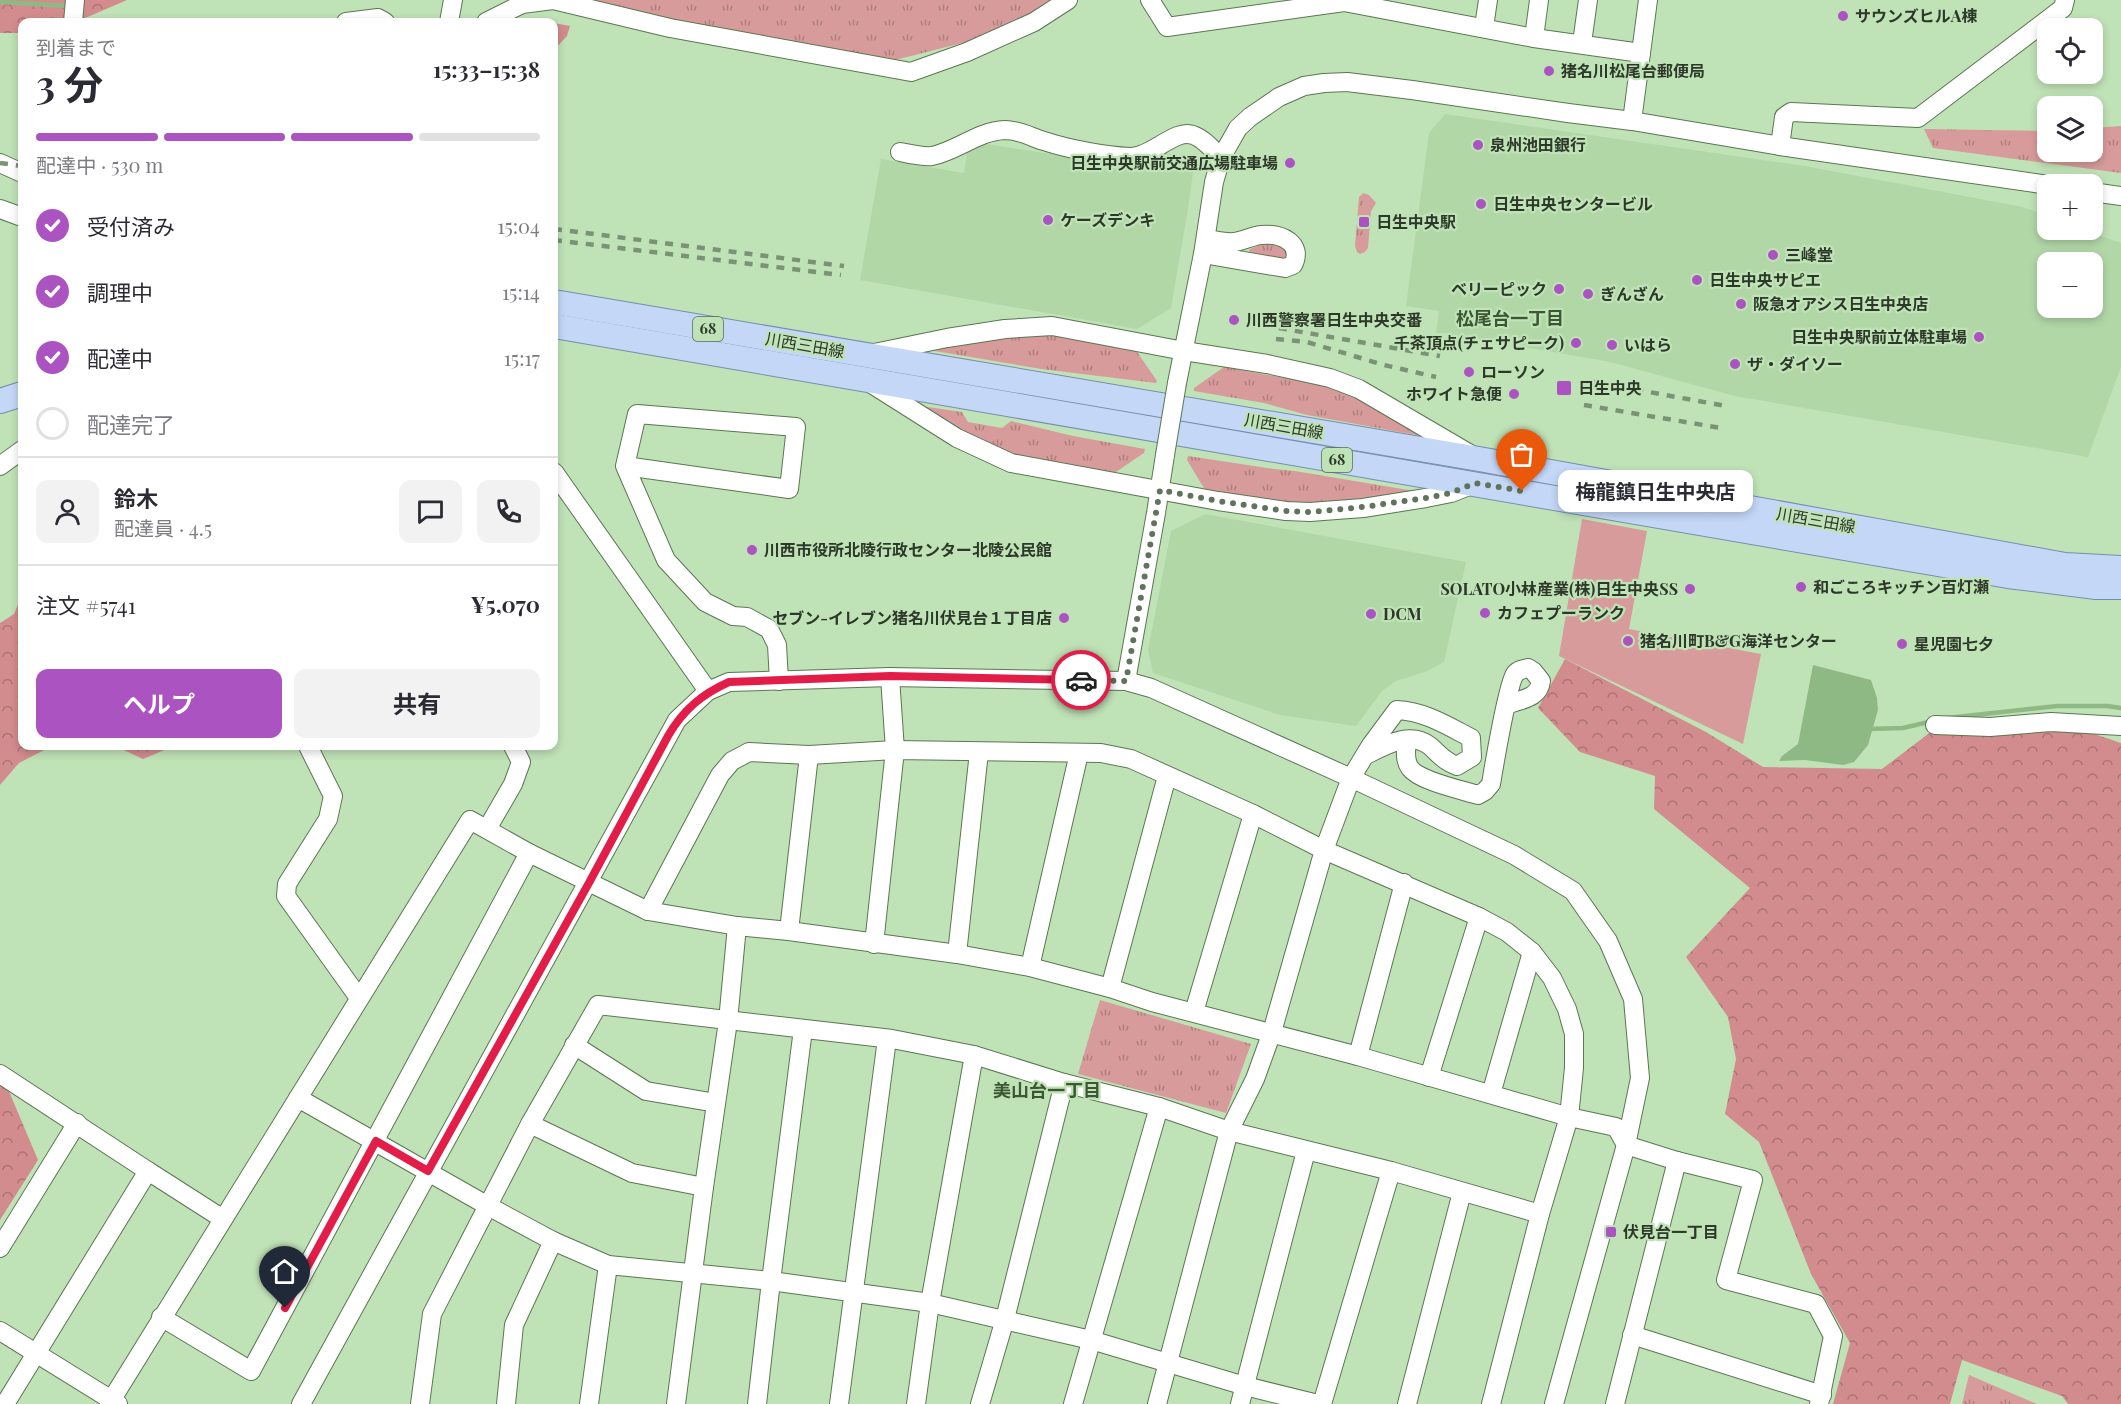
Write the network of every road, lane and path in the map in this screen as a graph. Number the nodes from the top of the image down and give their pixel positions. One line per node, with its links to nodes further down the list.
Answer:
1 (75, 0): 11 (street)
2 (453, 0): 12 (street)
3 (1068, 0): 13 (street)
4 (1488, 0): 14 (street)
5 (1539, 0): 15 (street)
6 (1587, 0): 16 (street)
7 (1648, 0): 17 (street)
8 (2065, 0): 19 (street)
9 (1154, 1): 10 (street)
10 (1343, 1): 14 (street)
11 (74, 18)
12 (450, 18)
13 (494, 18)
14 (1484, 27): 15 (street)
15 (1534, 38): 16 (street)
16 (1582, 43): 17 (street)
17 (1641, 53): 18 (street)
18 (1632, 121): 19 (street); 21 (street)
19 (1780, 146): 24 (street)
20 (900, 152): 21 (street)
21 (1221, 158): 31 (street)
22 (0, 163): 23 (street)
23 (18, 171)
24 (2037, 183)
25 (2103, 194): 26 (street)
26 (2121, 196)
27 (0, 209): 28 (street)
28 (18, 216)
29 (558, 303): 32 (main road, 川西三田線 / 68)
30 (558, 327): 33 (main road, 川西三田線 / 68)
31 (1184, 351): 32 (street); 37 (street); 42 (street, bridge)
32 (863, 355): 37 (main road, 川西三田線 / 68)
33 (866, 381): 41 (main road, 川西三田線 / 68); 42 (street)
34 (18, 395): 35 (main road)
35 (0, 401)
36 (18, 453): 38 (street)
37 (1479, 459): 43 (main road, 川西三田線 / 68)
38 (0, 466)
39 (625, 466): 39 (street); 46 (street)
40 (558, 478): 48 (street)
41 (1475, 483): 42 (street); 44 (main road, 川西三田線 / 68)
42 (1160, 490): 47 (street)
43 (2121, 568)
44 (2121, 587)
45 (890, 676): 46 (street); 47 (street); 55 (street)
46 (779, 681): 48 (street)
47 (1126, 681): 61 (street)
48 (708, 691): 66 (street)
49 (1507, 705): 52 (street)
50 (1935, 725): 51 (street)
51 (2121, 726)
52 (1407, 740): 59 (street); 59 (street)
53 (310, 750): 77 (street)
54 (515, 750): 63 (street)
55 (895, 750): 56 (street); 58 (street); 72 (street)
56 (979, 752): 57 (street); 74 (street)
57 (1079, 753): 60 (street); 75 (street)
58 (809, 755): 68 (street); 71 (street)
59 (1364, 756): 61 (street)
60 (1167, 776): 62 (street); 76 (street)
61 (1351, 778): 64 (street); 98 (street)
62 (1253, 814): 64 (street); 78 (street)
63 (487, 829): 65 (street); 77 (street)
64 (1324, 850): 67 (street); 81 (street)
65 (529, 853): 66 (street); 97 (street)
66 (590, 881): 68 (street); 102 (street)
67 (1404, 883): 69 (street); 85 (street)
68 (648, 911): 70 (street)
69 (1479, 917): 73 (street); 87 (street)
70 (737, 926): 71 (street); 79 (street)
71 (789, 931): 72 (street)
72 (874, 944): 74 (street)
73 (1532, 952): 89 (street); 93 (street)
74 (957, 954): 75 (street)
75 (1030, 967): 76 (street)
76 (1110, 988): 78 (street)
77 (359, 998): 90 (street)
78 (1194, 1012): 81 (street)
79 (728, 1021): 80 (street); 83 (street); 91 (street)
80 (803, 1029): 82 (street); 113 (street)
81 (1272, 1032): 85 (street); 96 (street)
82 (887, 1040): 84 (street); 114 (street)
83 (574, 1046): 91 (street); 95 (street)
84 (974, 1055): 88 (street); 115 (street)
85 (1358, 1056): 87 (street)
86 (0, 1074): 94 (street)
87 (1429, 1077): 89 (street)
88 (1064, 1083): 92 (street); 117 (street)
89 (1491, 1094): 93 (street)
90 (298, 1098): 97 (street); 108 (street)
91 (716, 1103): 104 (street)
92 (1159, 1107): 96 (street); 120 (street)
93 (1569, 1118): 98 (street); 107 (street)
94 (77, 1123): 101 (street); 110 (street)
95 (530, 1124): 104 (street); 106 (street)
96 (1229, 1131): 99 (street); 122 (street)
97 (376, 1141): 102 (street); 116 (street)
98 (1626, 1145): 100 (street); 142 (street)
99 (1306, 1151): 103 (street); 123 (street)
100 (1677, 1161): 119 (street); 124 (street)
101 (148, 1171): 108 (street); 121 (street)
102 (428, 1171): 106 (street); 127 (street)
103 (1391, 1171): 105 (street); 139 (street)
104 (704, 1187): 112 (street)
105 (1461, 1192): 107 (street); 140 (street)
106 (488, 1206): 109 (street); 128 (street)
107 (1540, 1214): 141 (street)
108 (223, 1219): 116 (street)
109 (553, 1241): 111 (street); 129 (street)
110 (0, 1248)
111 (608, 1265): 112 (street); 130 (street)
112 (693, 1273): 113 (street); 131 (street)
113 (771, 1281): 114 (street); 132 (street)
114 (853, 1292): 115 (street); 133 (street)
115 (930, 1303): 117 (street); 134 (street)
116 (161, 1317): 125 (street)
117 (1005, 1319): 120 (street); 135 (street)
118 (0, 1331): 121 (street)
119 (1632, 1335): 124 (street); 143 (street)
120 (1090, 1340): 122 (street); 136 (street)
121 (37, 1354): 125 (street); 126 (street)
122 (1168, 1363): 123 (street); 137 (street)
123 (1245, 1386): 138 (street); 139 (street)
124 (1820, 1400)
125 (113, 1403)
126 (5, 1404)
127 (300, 1404)
128 (420, 1404)
129 (506, 1404)
130 (589, 1404)
131 (676, 1404)
132 (758, 1404)
133 (839, 1404)
134 (916, 1404)
135 (980, 1404)
136 (1073, 1404)
137 (1157, 1404)
138 (1240, 1404)
139 (1320, 1404)
140 (1407, 1404)
141 (1491, 1404)
142 (1554, 1404)
143 (1615, 1404)

